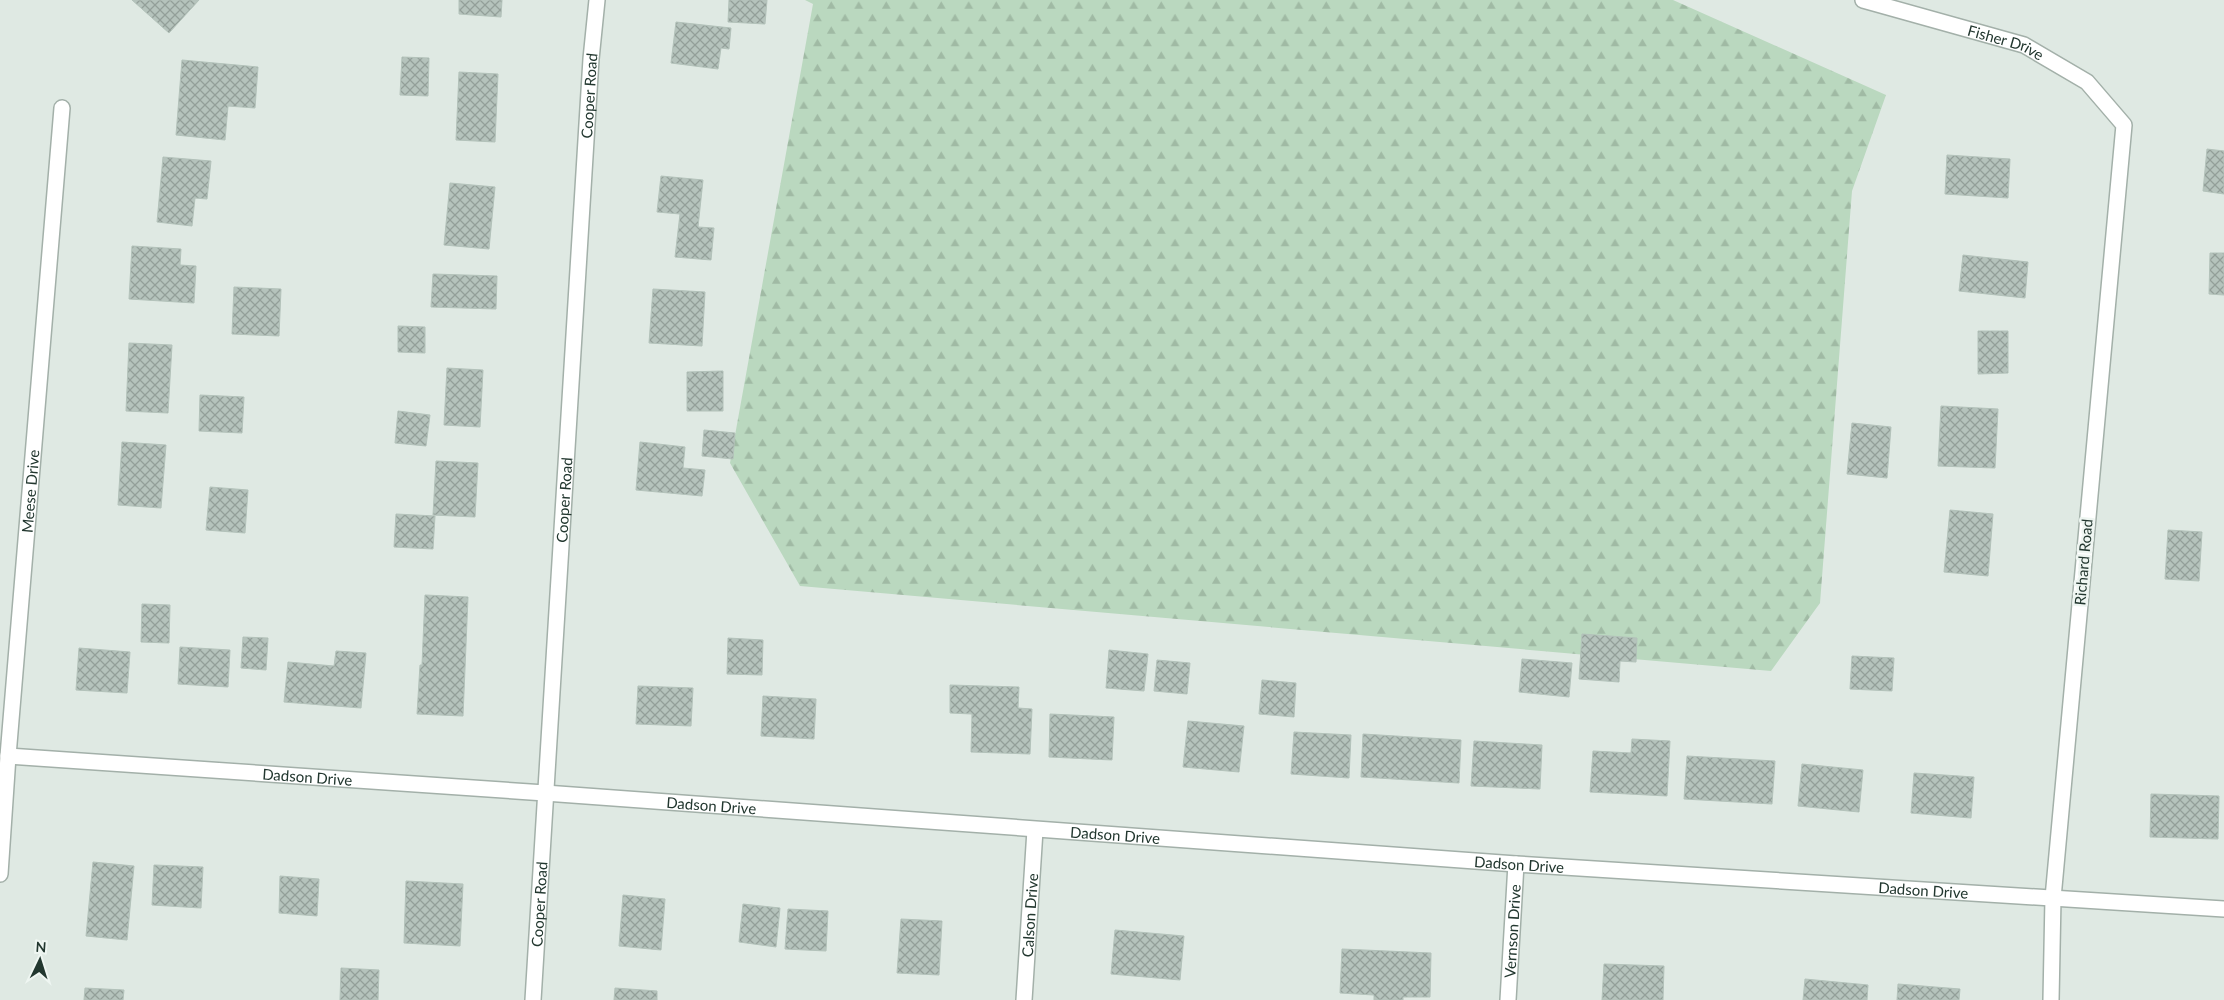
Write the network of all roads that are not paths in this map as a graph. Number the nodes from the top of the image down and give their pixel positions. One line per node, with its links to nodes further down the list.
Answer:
1 (598, 0): 6 (street, Cooper Road)
2 (1863, 0): 4 (street, Fisher Drive)
3 (62, 108): 5 (street, Meese Drive)
4 (2124, 125): 10 (street, Richard Road)
5 (8, 756): 6 (street, Dadson Drive); 9 (street, Meese Drive)
6 (545, 793): 7 (street, Dadson Drive); 12 (street, Cooper Road)
7 (1035, 830): 8 (street, Dadson Drive); 13 (street, Calson Drive)
8 (1516, 864): 10 (street, Dadson Drive); 14 (street, Vernson Drive)
9 (0, 874)
10 (2053, 898): 11 (street, Dadson Drive); 15 (street, Richard Road)
11 (2224, 910)
12 (533, 1000)
13 (1024, 1000)
14 (1508, 1000)
15 (2051, 1000)

